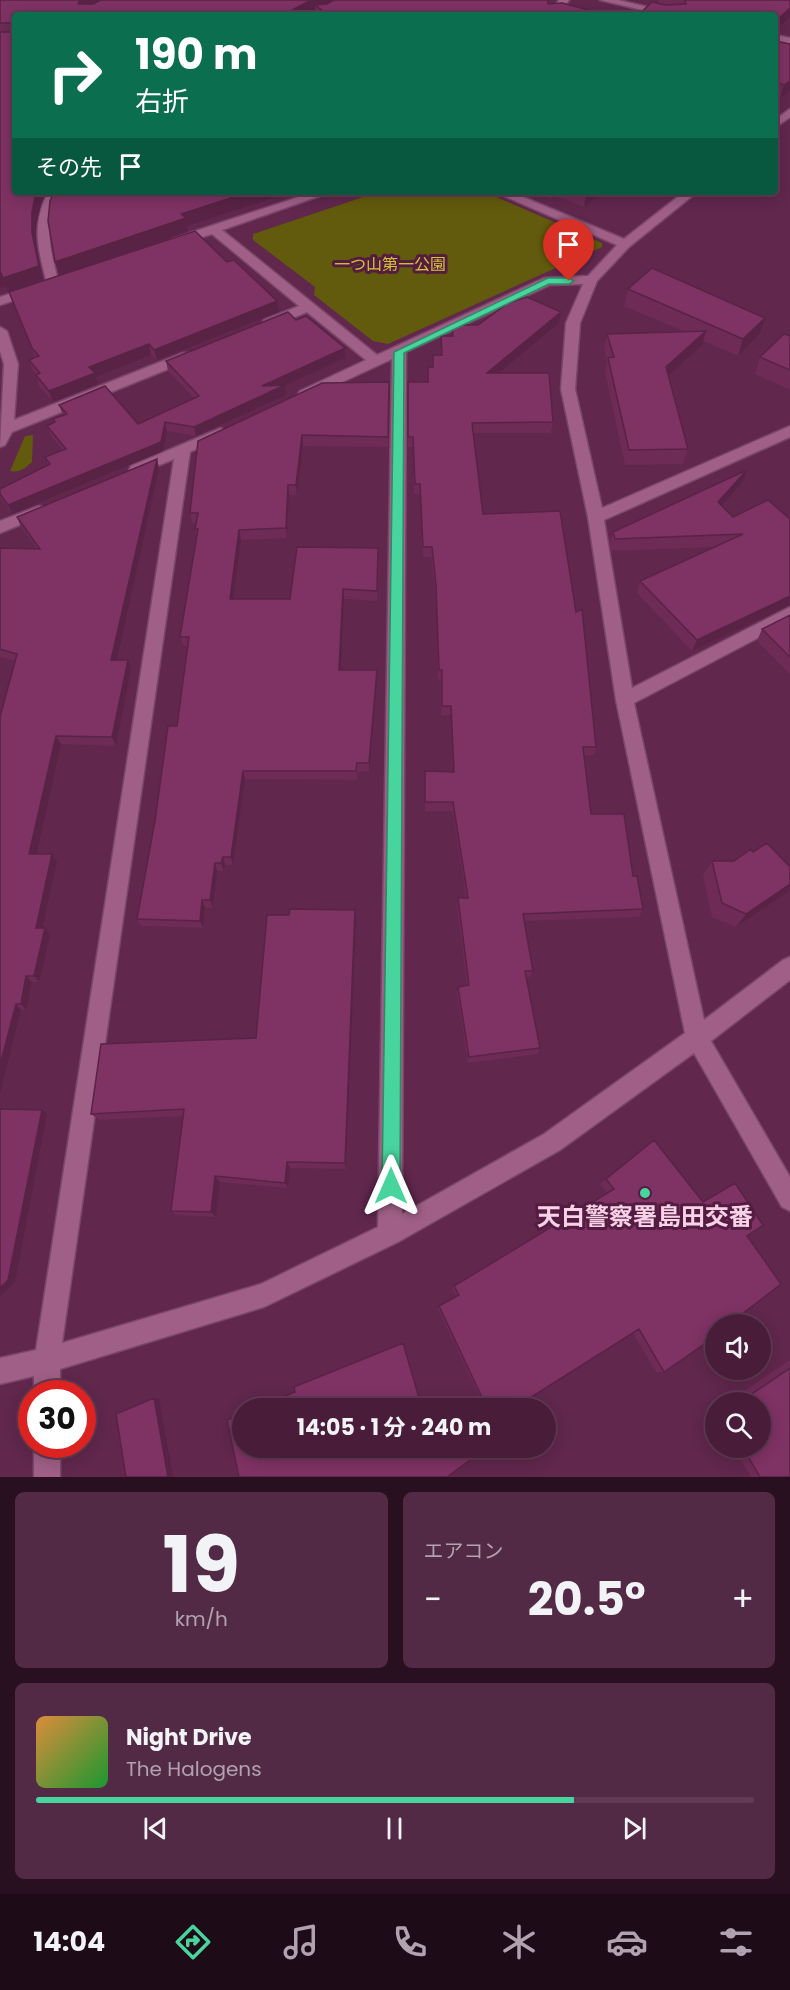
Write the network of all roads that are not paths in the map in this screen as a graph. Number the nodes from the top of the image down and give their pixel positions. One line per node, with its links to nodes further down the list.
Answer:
1 (605, 0): 2 (street)
2 (637, 3): 3 (street)
3 (667, 12)
4 (790, 112): 5 (street)
5 (778, 122)
6 (52, 195): 14 (street)
7 (316, 195): 10 (street)
8 (508, 195): 11 (street)
9 (687, 195): 11 (street)
10 (213, 229): 12 (street); 15 (street)
11 (626, 244): 13 (street)
12 (159, 247)
13 (591, 280): 19 (street); 28 (street)
14 (0, 301)
15 (308, 307): 16 (street); 20 (street)
16 (254, 329)
17 (0, 332): 24 (street)
18 (200, 351): 24 (street)
19 (399, 352): 20 (street); 35 (street)
20 (375, 361): 21 (street)
21 (290, 401)
22 (237, 426): 25 (street)
23 (790, 431): 28 (street)
24 (3, 436)
25 (183, 451): 26 (street); 36 (street)
26 (119, 478)
27 (54, 505): 29 (street)
28 (596, 517): 31 (street)
29 (0, 527)
30 (790, 613): 31 (street)
31 (625, 700): 33 (street)
32 (790, 967): 33 (street)
33 (697, 1038): 34 (street); 35 (street)
34 (790, 1199)
35 (390, 1234): 36 (street)
36 (47, 1360): 37 (street); 38 (street)
37 (0, 1371)
38 (47, 1380)
39 (47, 1458): 40 (street)
40 (47, 1477)

